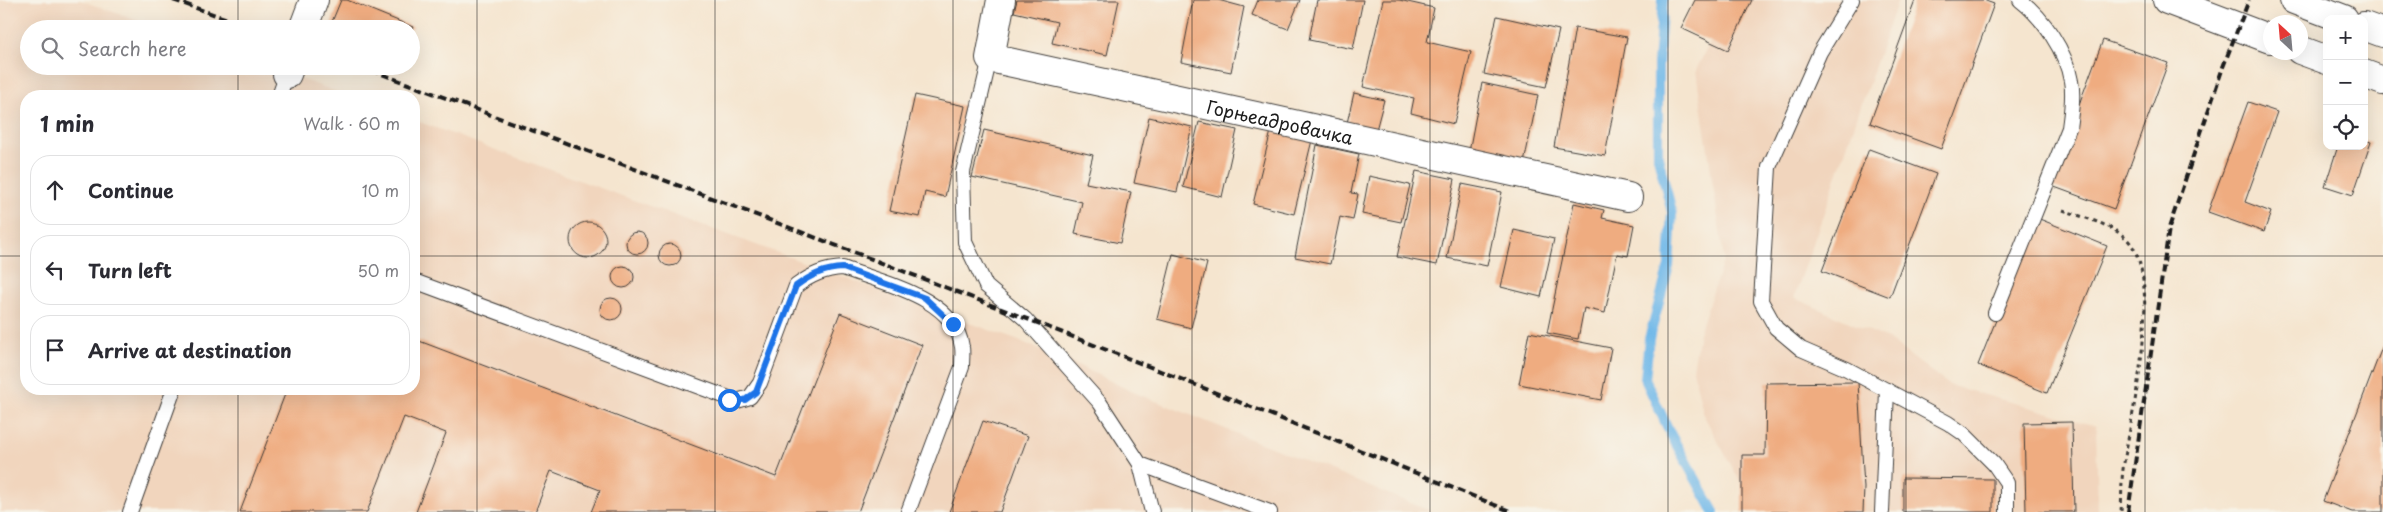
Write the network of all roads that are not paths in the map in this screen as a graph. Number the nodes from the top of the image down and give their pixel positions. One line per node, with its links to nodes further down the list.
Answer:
1 (314, 0): 8 (street)
2 (1001, 0): 13 (street)
3 (1852, 0): 20 (lane)
4 (2020, 0): 19 (lane)
5 (2167, 0): 11 (street)
6 (2294, 0): 7 (street)
7 (2333, 15)
8 (307, 20)
9 (2368, 27): 10 (street)
10 (2383, 33)
11 (2263, 36)
12 (2308, 53): 14 (street)
13 (990, 58): 17 (street, Горњеадровачка); 22 (lane)
14 (2323, 59)
15 (2368, 75): 16 (street)
16 (2383, 81)
17 (1628, 197)
18 (420, 283): 24 (lane)
19 (1995, 313)
20 (1886, 390): 27 (lane); 28 (lane)
21 (172, 395): 23 (lane)
22 (1140, 464): 25 (lane); 26 (lane)
23 (130, 512)
24 (908, 512)
25 (1152, 512)
26 (1270, 512)
27 (1882, 512)
28 (2007, 512)

